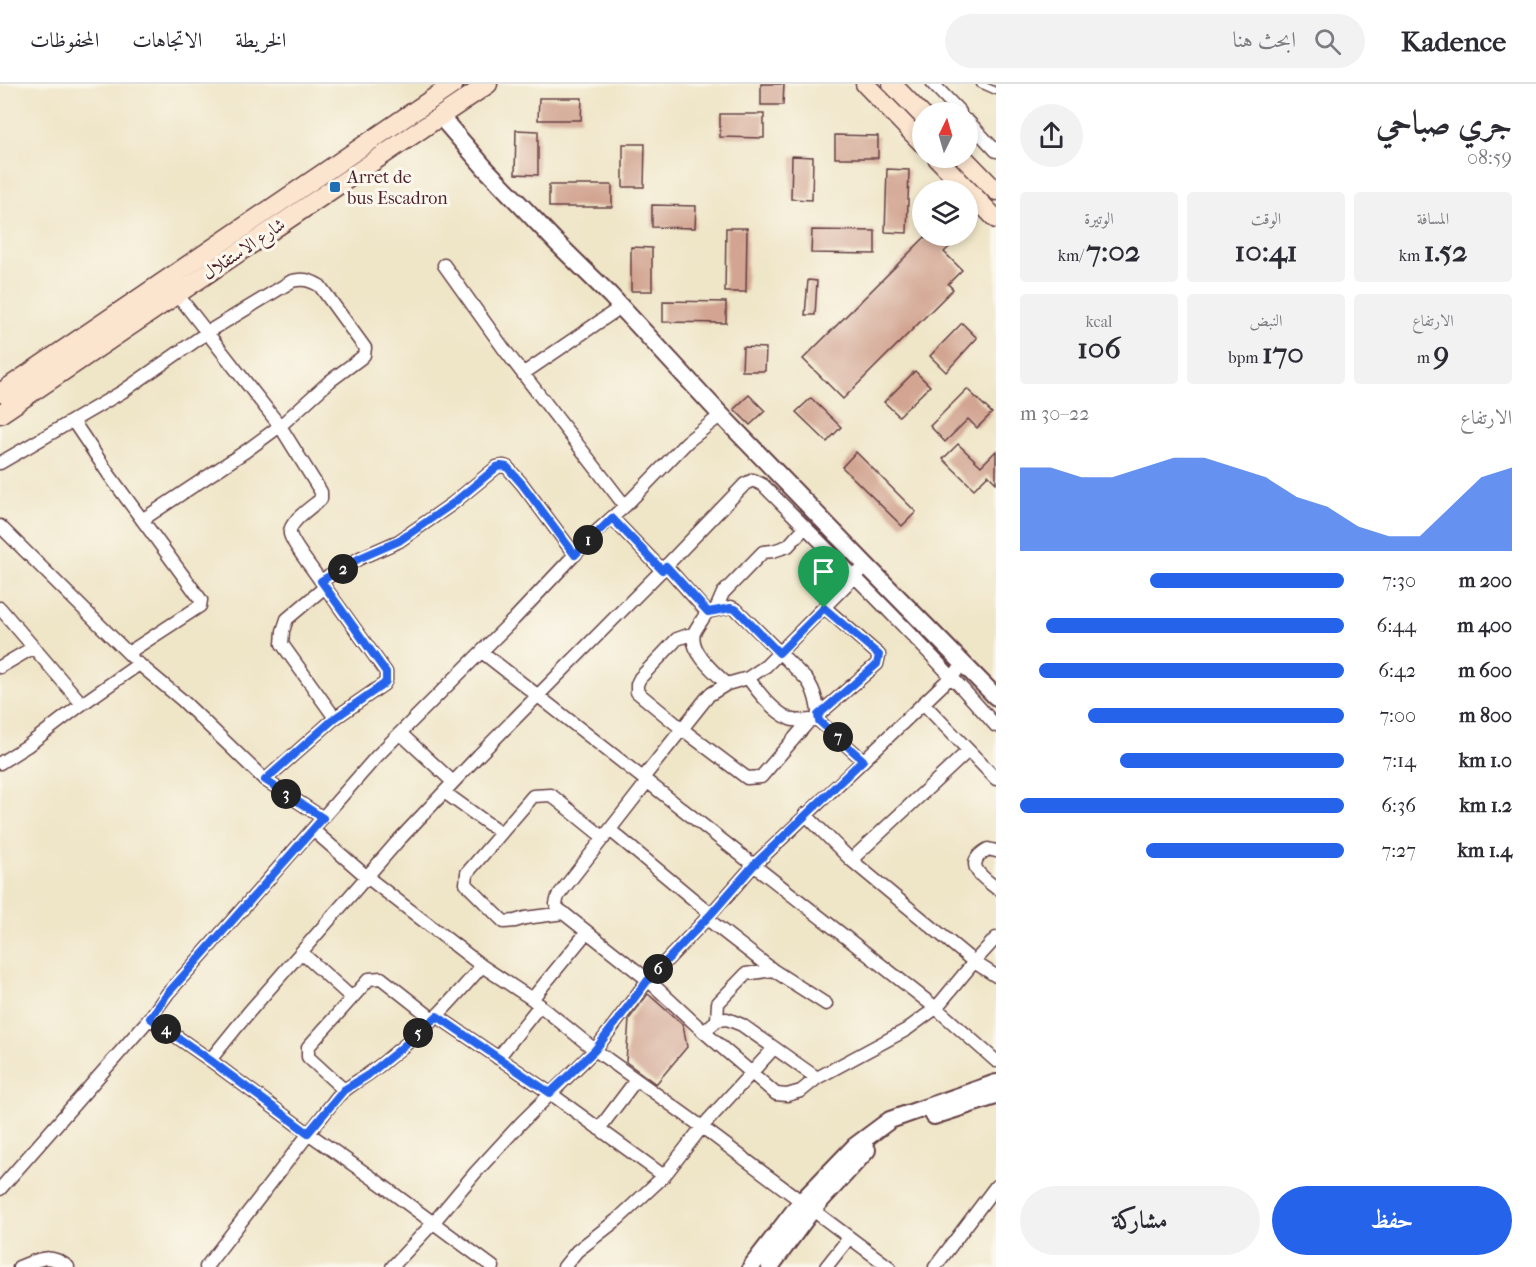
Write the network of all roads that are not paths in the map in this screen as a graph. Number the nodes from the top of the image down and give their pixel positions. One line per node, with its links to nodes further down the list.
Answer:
1 (454, 84): 23 (main road, شارع الاستقلال)
2 (488, 84): 10 (main road, شارع الاستقلال)
3 (866, 84): 11 (main road)
4 (892, 84): 9 (main road)
5 (933, 84): 8 (street)
6 (980, 84): 7 (lane)
7 (996, 91)
8 (950, 102)
9 (912, 105)
10 (440, 116): 19 (main road, شارع الاستقلال); 20 (street)
11 (912, 132)
12 (978, 132): 13 (street)
13 (996, 151)
14 (947, 168): 17 (main road)
15 (973, 168): 16 (main road)
16 (996, 191)
17 (996, 219)
18 (444, 265): 22 (street)
19 (177, 294): 21 (street); 24 (main road, شارع الاستقلال)
20 (621, 307): 22 (street); 25 (street)
21 (208, 332): 26 (street); 27 (street); 27 (street)
22 (524, 373): 29 (street)
23 (0, 393)
24 (0, 414)
25 (721, 415): 29 (street); 36 (street)
26 (73, 420): 28 (street); 31 (street)
27 (280, 426): 31 (street); 37 (street)
28 (0, 463)
29 (625, 506): 30 (street)
30 (612, 518): 34 (street); 35 (street)
31 (142, 520): 44 (street)
32 (0, 526): 44 (street)
33 (805, 527): 35 (street); 36 (street); 40 (street)
34 (575, 555): 37 (street); 43 (street)
35 (664, 568): 40 (street); 52 (street)
36 (860, 571): 39 (street); 47 (street); 49 (street)
37 (323, 584): 56 (street); 56 (street)
38 (0, 608): 42 (street)
39 (824, 608): 45 (street); 57 (street)
40 (712, 611): 41 (street); 45 (street)
41 (694, 633): 51 (street); 59 (street)
42 (34, 647): 48 (street); 55 (street)
43 (482, 652): 52 (street); 60 (street)
44 (128, 653): 46 (street)
45 (779, 653): 50 (street); 57 (street)
46 (139, 664): 55 (street); 65 (street)
47 (964, 664): 49 (street); 53 (street)
48 (0, 667)
49 (951, 676): 54 (street); 58 (street)
50 (748, 678): 51 (street); 57 (street)
51 (727, 684): 59 (street)
52 (538, 696): 66 (street); 67 (street)
53 (996, 697)
54 (923, 703): 61 (street); 62 (street)
55 (82, 704): 63 (street)
56 (335, 718): 65 (street)
57 (816, 718): 59 (street); 62 (street)
58 (996, 726)
59 (682, 729): 66 (street)
60 (400, 733): 67 (street); 70 (street)
61 (968, 751): 64 (street); 75 (street)
62 (863, 760): 69 (street)
63 (0, 763)
64 (996, 779)
65 (265, 780): 70 (street)
66 (645, 780): 73 (street); 76 (street)
67 (453, 782): 68 (street)
68 (444, 792): 72 (street); 77 (street)
69 (805, 814): 75 (street); 76 (street)
70 (323, 818): 71 (street)
71 (313, 830): 77 (street); 93 (street)
72 (501, 833): 73 (street); 79 (street)
73 (607, 834): 79 (street); 80 (street)
74 (996, 851): 78 (street)
75 (851, 860): 84 (street)
76 (753, 866): 80 (street); 92 (street)
77 (368, 877): 83 (street); 85 (street)
78 (996, 888)
79 (564, 913): 81 (street)
80 (709, 916): 86 (street); 88 (street)
81 (587, 932): 88 (street); 90 (street)
82 (996, 938): 84 (street)
83 (302, 952): 89 (street); 100 (street)
84 (974, 962): 87 (street); 92 (street)
85 (482, 966): 90 (street); 94 (street)
86 (773, 969): 91 (street); 95 (street)
87 (996, 976)
88 (648, 980): 96 (street); 98 (street)
89 (352, 998): 94 (street); 106 (street)
90 (536, 1002): 98 (street); 99 (street)
91 (826, 1004)
92 (936, 1008): 101 (street); 103 (street)
93 (150, 1018): 100 (street); 114 (street)
94 (435, 1018): 99 (street); 106 (street)
95 (717, 1020): 96 (street); 97 (street)
96 (704, 1032): 102 (street)
97 (774, 1047): 102 (street); 103 (street)
98 (595, 1050): 104 (street); 107 (street)
99 (498, 1058): 107 (street)
100 (210, 1060): 111 (street)
101 (996, 1061)
102 (750, 1073): 103 (street); 109 (street)
103 (817, 1078)
104 (636, 1080): 109 (street); 110 (street)
105 (996, 1083): 115 (street)
106 (344, 1090): 111 (street)
107 (550, 1093): 110 (street); 116 (street)
108 (996, 1096): 115 (street)
109 (702, 1127): 112 (street); 115 (street)
110 (599, 1129): 112 (street)
111 (308, 1133): 116 (street); 120 (street)
112 (664, 1176): 123 (street)
113 (996, 1186): 128 (street)
114 (0, 1189)
115 (807, 1206): 117 (street); 124 (street); 125 (street)
116 (433, 1223): 121 (street); 122 (street)
117 (849, 1238): 126 (street); 127 (street)
118 (20, 1267): 119 (street)
119 (68, 1267)
120 (206, 1267)
121 (392, 1267)
122 (493, 1267)
123 (564, 1267)
124 (751, 1267)
125 (770, 1267)
126 (826, 1267)
127 (889, 1267)
128 (935, 1267)

